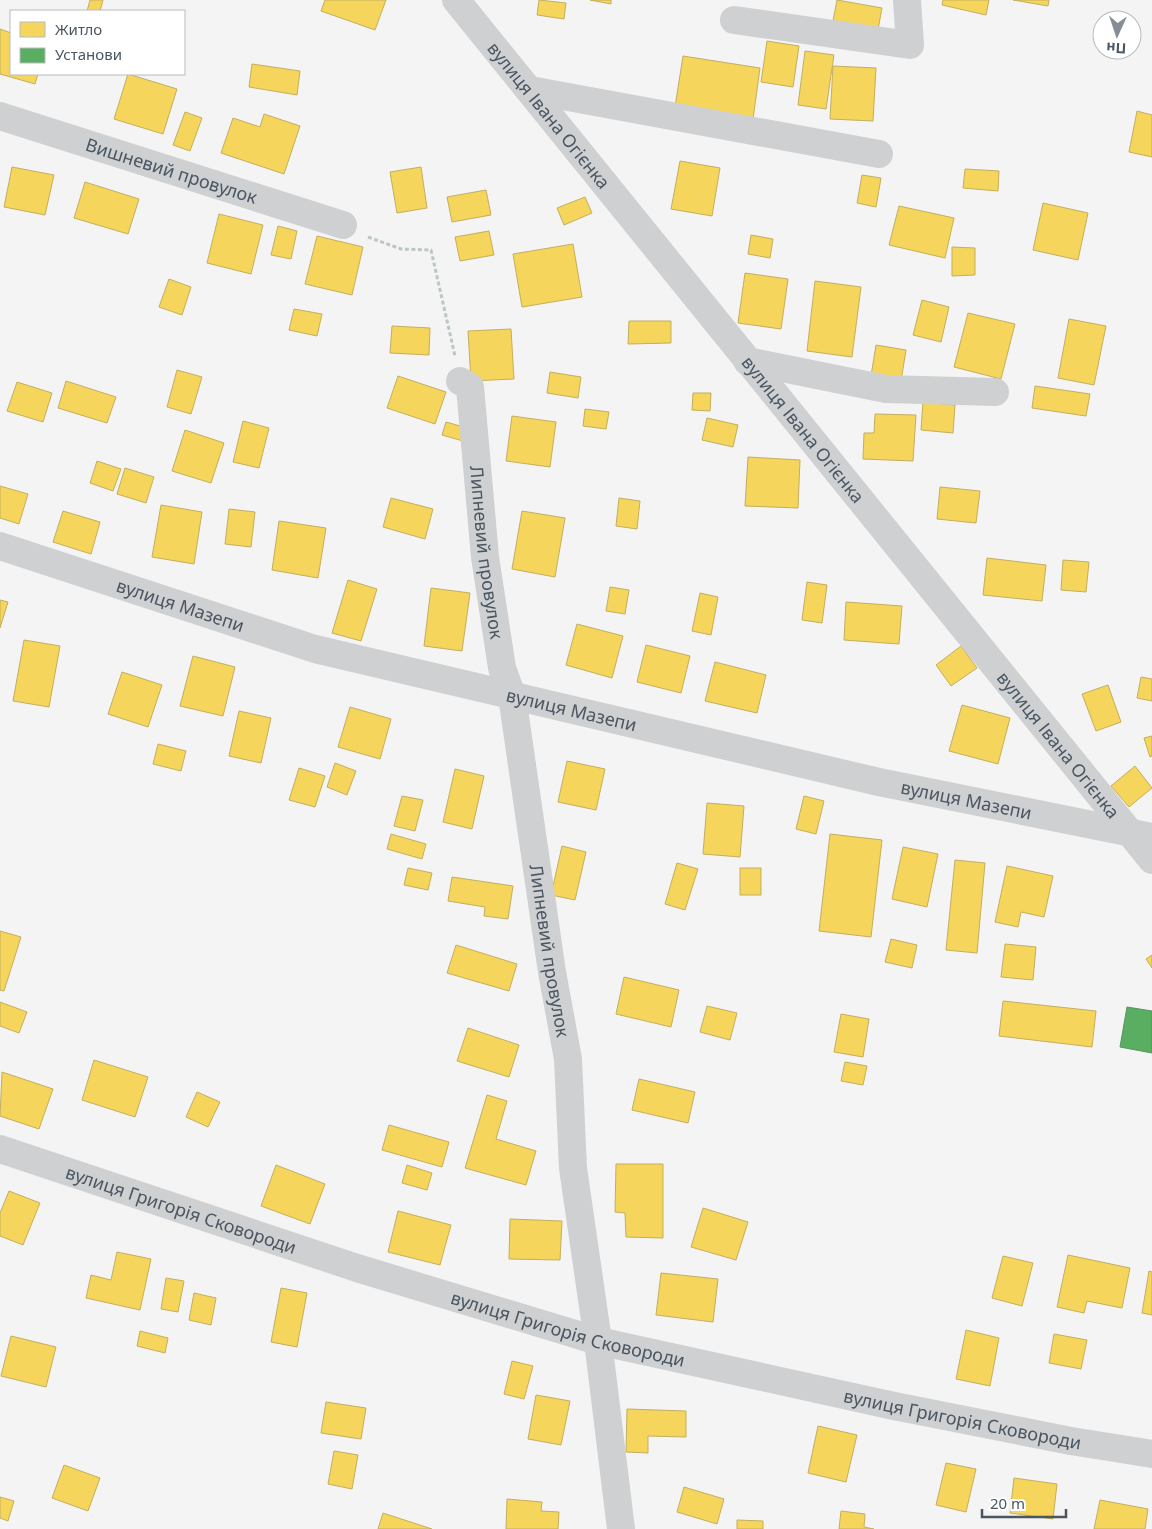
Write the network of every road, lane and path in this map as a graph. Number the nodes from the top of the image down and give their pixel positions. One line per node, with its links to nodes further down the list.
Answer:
1 (456, 0): 4 (street, вулиця Івана Огієнка)
2 (907, 0): 3 (street)
3 (734, 20)
4 (530, 90): 6 (street); 8 (street, вулиця Івана Огієнка)
5 (0, 116): 7 (street, Вишневий провулок)
6 (879, 154)
7 (343, 225): 9 (path)
8 (747, 361): 10 (street); 13 (street, вулиця Івана Огієнка)
9 (460, 381): 12 (street, Липневий провулок)
10 (995, 392)
11 (0, 546): 12 (street, вулиця Мазепи)
12 (512, 696): 13 (street, вулиця Мазепи); 16 (street, Липневий провулок)
13 (1141, 835): 14 (street, вулиця Івана Огієнка)
14 (1152, 860)
15 (0, 1149): 16 (street, вулиця Григорія Сковороди)
16 (598, 1341): 17 (street, вулиця Григорія Сковороди); 18 (street, Липневий провулок)
17 (1152, 1454)
18 (621, 1529)

